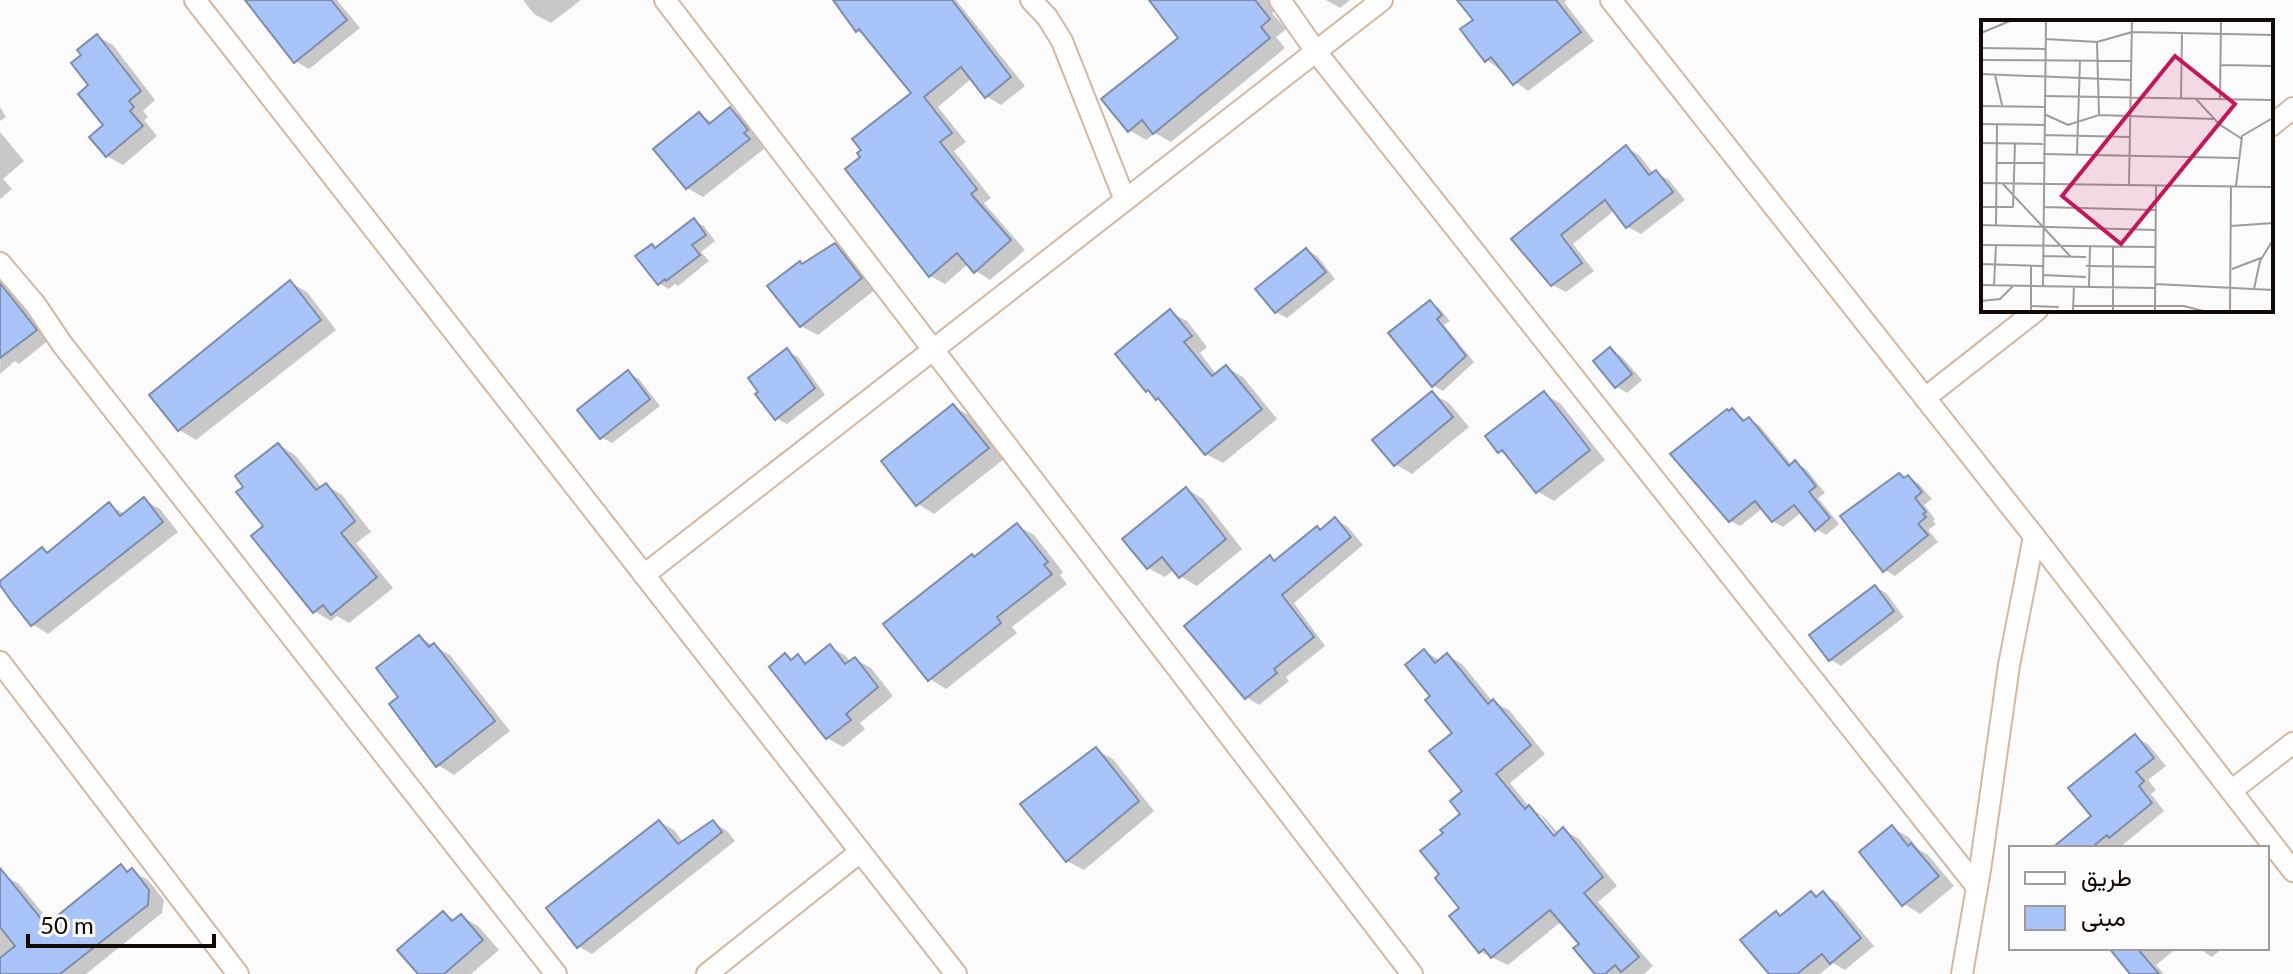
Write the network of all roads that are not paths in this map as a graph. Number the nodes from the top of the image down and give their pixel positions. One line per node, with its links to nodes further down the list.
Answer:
1 (195, 0): 16 (street)
2 (665, 0): 13 (street)
3 (1031, 0): 10 (street)
4 (1280, 0): 7 (street)
5 (1382, 0): 7 (street)
6 (1611, 0): 14 (street)
7 (1317, 53): 10 (street); 22 (street)
8 (2293, 108): 9 (street)
9 (2273, 124)
10 (1125, 200): 13 (street)
11 (0, 263): 24 (street)
12 (2034, 312): 14 (street)
13 (933, 351): 16 (street); 27 (street)
14 (1925, 398): 15 (street)
15 (2034, 536): 19 (street); 22 (street)
16 (644, 575): 20 (street)
17 (0, 662): 23 (street)
18 (2293, 743): 19 (street)
19 (2231, 791): 21 (street)
20 (860, 852): 25 (street); 26 (street)
21 (2293, 871)
22 (1977, 887): 28 (street)
23 (238, 974)
24 (556, 974)
25 (707, 974)
26 (956, 974)
27 (1412, 974)
28 (1962, 974)

